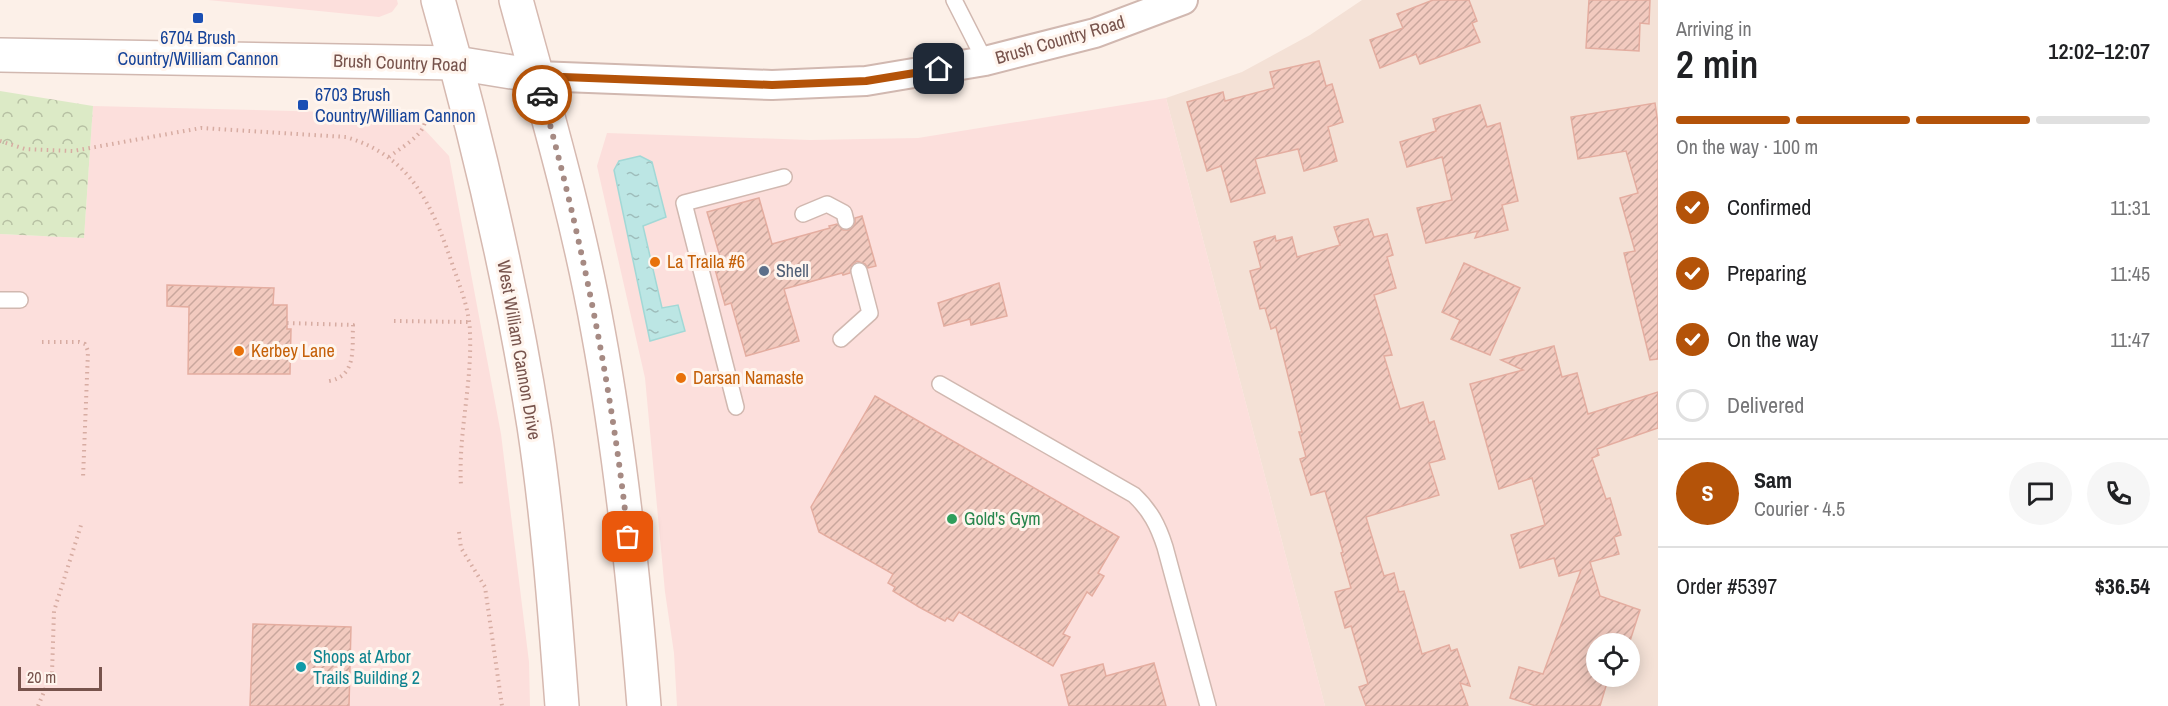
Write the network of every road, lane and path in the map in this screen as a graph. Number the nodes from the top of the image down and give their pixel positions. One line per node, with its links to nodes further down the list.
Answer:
1 (438, 0): 7 (main road, West William Cannon Drive)
2 (516, 0): 8 (main road)
3 (954, 0): 6 (lane)
4 (1183, 0): 6 (street, Brush Country Road)
5 (0, 55): 7 (main road, Brush Country Road)
6 (985, 61): 8 (street, Brush Country Road)
7 (456, 63): 8 (main road, Brush Country Road); 32 (main road, West William Cannon Drive)
8 (537, 76): 33 (main road)
9 (425, 120): 11 (path)
10 (0, 141): 11 (path)
11 (389, 157): 19 (path)
12 (784, 177): 25 (lane)
13 (802, 214): 14 (lane)
14 (846, 221)
15 (859, 271): 21 (lane)
16 (0, 300): 17 (lane)
17 (20, 300)
18 (394, 321): 19 (path)
19 (469, 322): 27 (path)
20 (287, 323): 23 (path)
21 (840, 339)
22 (42, 342): 26 (path)
23 (329, 381)
24 (940, 384): 34 (lane)
25 (736, 407)
26 (83, 478)
27 (461, 485)
28 (82, 522): 30 (path)
29 (459, 532): 31 (path)
30 (38, 706)
31 (502, 706)
32 (562, 706)
33 (644, 706)
34 (1208, 706)

